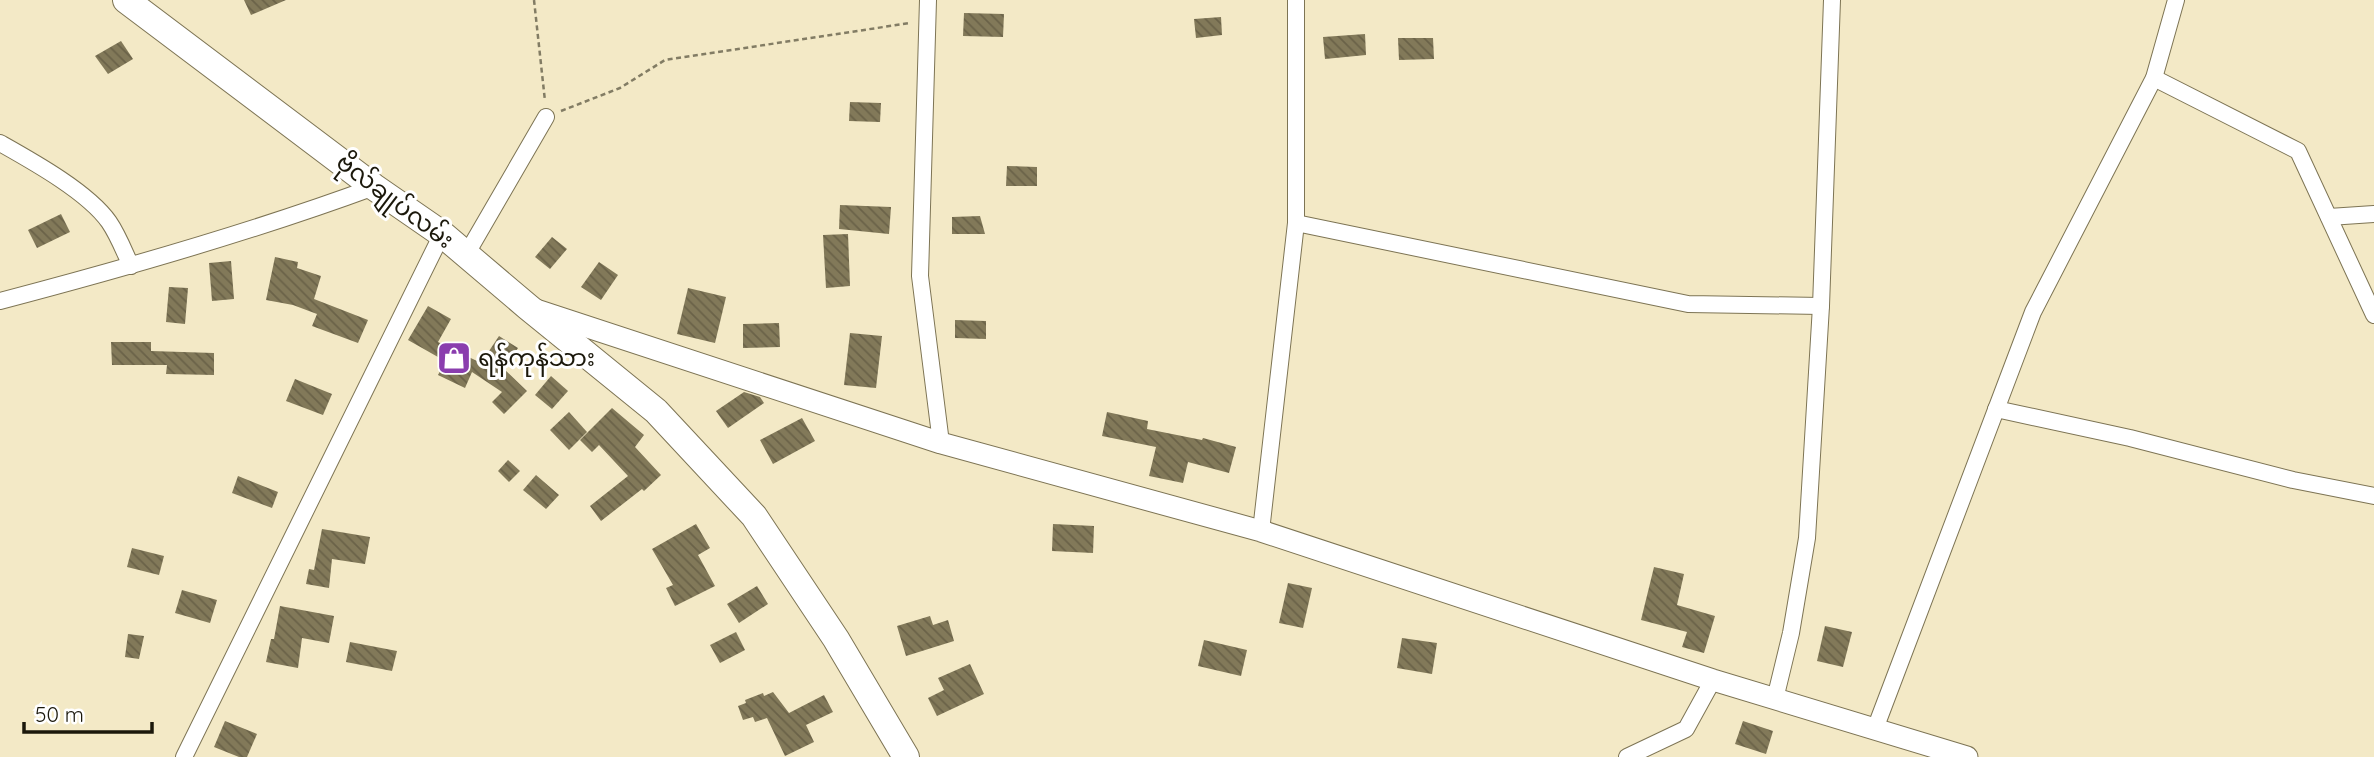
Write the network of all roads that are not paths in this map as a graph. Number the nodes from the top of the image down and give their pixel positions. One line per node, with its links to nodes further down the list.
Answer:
1 (126, 0): 9 (main road, ဗိုလ်ချုပ်လမ်း)
2 (928, 0): 21 (street)
3 (1296, 0): 12 (street)
4 (1832, 0): 17 (street)
5 (2176, 0): 6 (street)
6 (2154, 78): 11 (street); 20 (street)
7 (546, 117): 14 (street)
8 (0, 143): 15 (street)
9 (374, 187): 13 (main road, ဗိုလ်ချုပ်လမ်း); 15 (street)
10 (2374, 214): 11 (street)
11 (2329, 217): 19 (street)
12 (1296, 223): 17 (street); 23 (street)
13 (442, 234): 14 (main road, ဗိုလ်ချုပ်လမ်း); 27 (street)
14 (466, 255): 18 (main road, ဗိုလ်ချုပ်လမ်း)
15 (131, 266): 16 (street)
16 (0, 301)
17 (1821, 306): 25 (street)
18 (528, 307): 21 (street); 28 (main road, ဗိုလ်ချုပ်လမ်း)
19 (2374, 315)
20 (1996, 409): 22 (street); 26 (street)
21 (941, 443): 23 (street)
22 (2374, 496)
23 (1261, 531): 24 (street)
24 (1713, 680): 25 (street); 29 (street)
25 (1775, 699): 26 (street)
26 (1875, 729): 30 (street)
27 (184, 757)
28 (906, 757)
29 (1627, 757)
30 (1967, 757)

